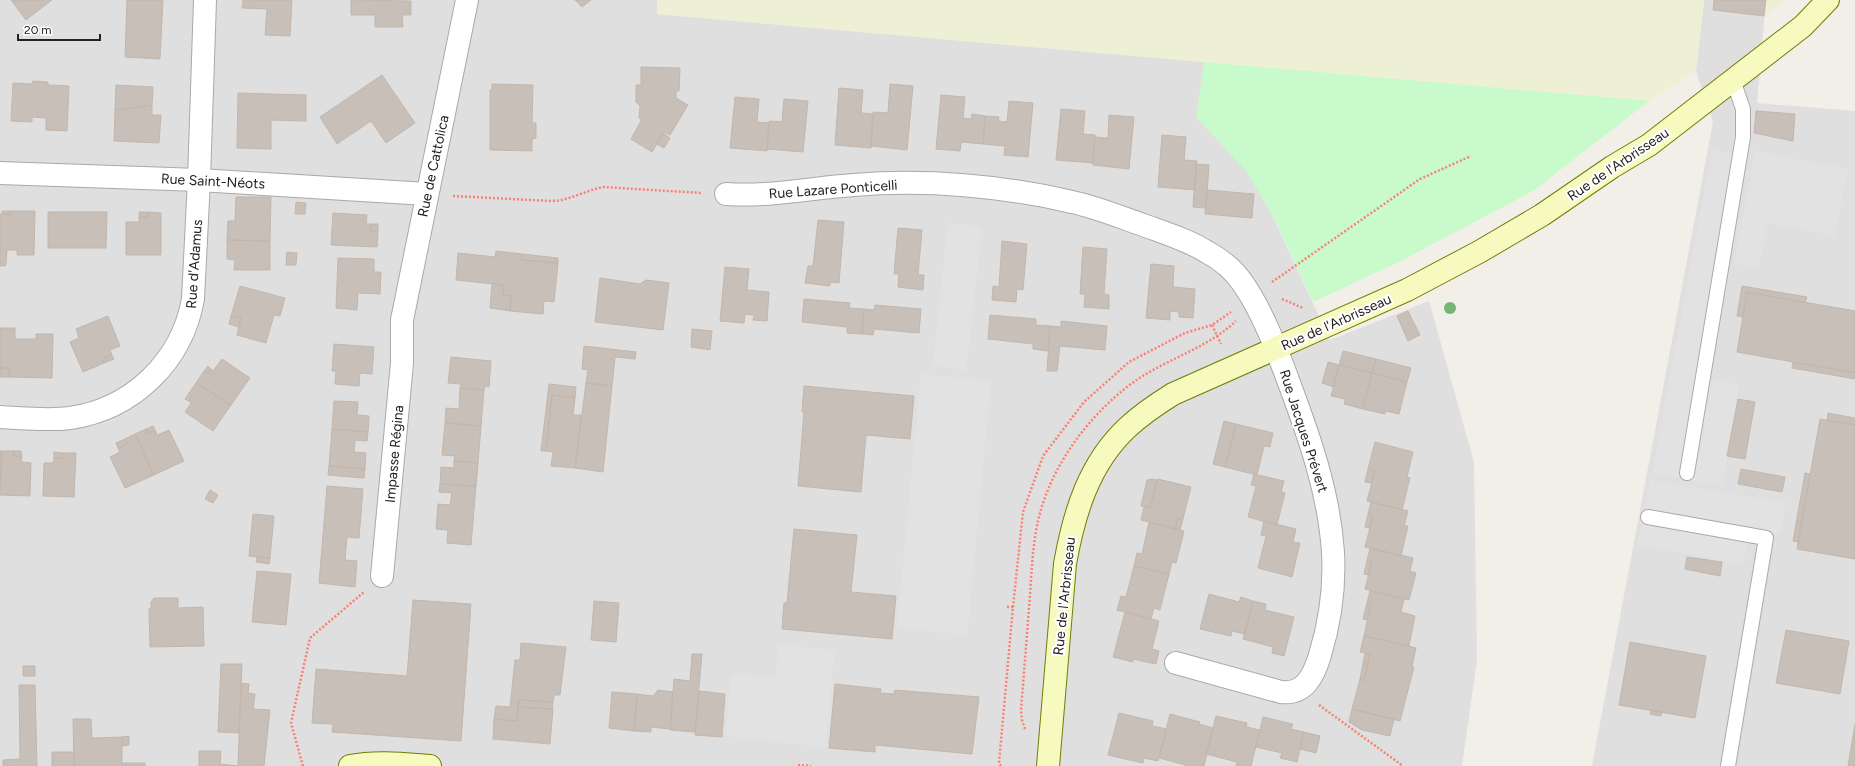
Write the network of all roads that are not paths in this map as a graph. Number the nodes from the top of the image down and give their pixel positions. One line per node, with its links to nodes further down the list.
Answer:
1 (205, 0): 6 (street, Rue d'Adamus)
2 (467, 0): 7 (street, Rue de Cattolica)
3 (1828, 0): 4 (street, Rue de l'Arbrisseau)
4 (1733, 80): 10 (street, Rue de l'Arbrisseau); 12 (lane)
5 (0, 173): 6 (street, Rue Saint-Néots)
6 (200, 180): 7 (street, Rue Saint-Néots); 11 (street, Rue d'Adamus)
7 (427, 194): 9 (street, Rue de Cattolica)
8 (726, 194): 10 (street, Rue Lazare Ponticelli)
9 (401, 332): 14 (street, Impasse Régina)
10 (1276, 348): 15 (street, Rue Jacques Prévert); 18 (street, Rue de l'Arbrisseau)
11 (0, 417)
12 (1687, 473)
13 (1648, 517): 19 (lane)
14 (382, 576)
15 (1176, 663)
16 (350, 766): 17 (street)
17 (430, 766)
18 (1048, 766)
19 (1728, 766)

